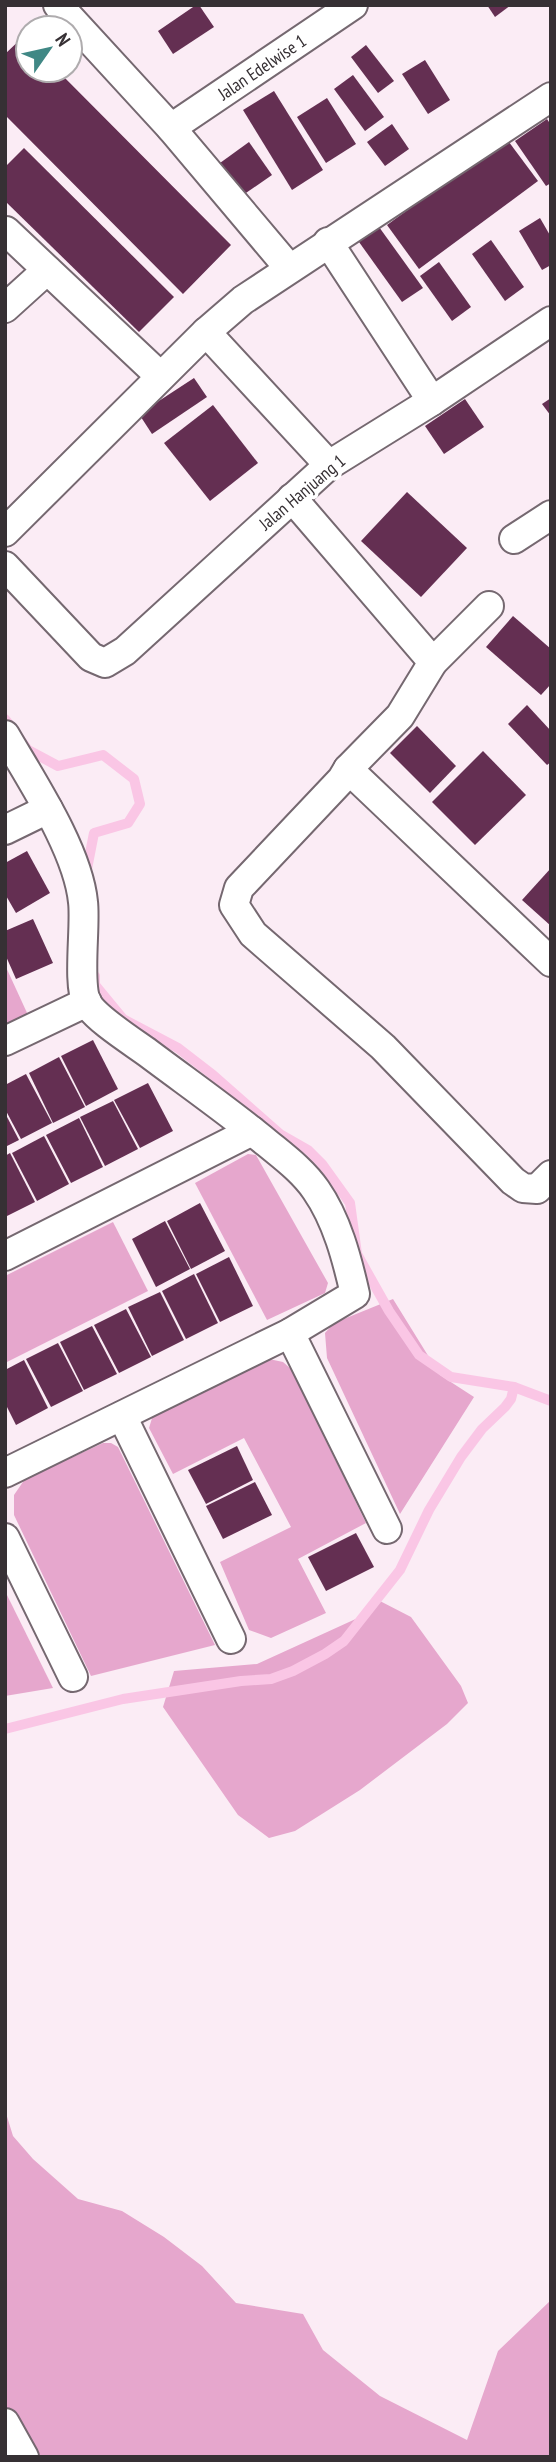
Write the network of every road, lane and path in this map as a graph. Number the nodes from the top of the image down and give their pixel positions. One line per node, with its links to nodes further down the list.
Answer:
1 (58, 5): 4 (street)
2 (353, 5): 4 (street, Jalan Edelwise 1)
3 (551, 97): 6 (street)
4 (171, 128): 7 (street)
5 (6, 231): 8 (street)
6 (328, 242): 7 (street); 13 (street)
7 (289, 268): 11 (street)
8 (47, 270): 9 (street); 12 (street)
9 (5, 308)
10 (551, 321): 13 (street, Jalan Hanjuang 1)
11 (206, 332): 12 (street); 14 (street)
12 (160, 376): 17 (street)
13 (432, 401): 14 (street, Jalan Hanjuang 1)
14 (329, 465): 15 (street, Jalan Hanjuang 1)
15 (292, 498): 19 (street, Jalan Hanjuang 1); 21 (street)
16 (551, 514): 18 (street)
17 (5, 532)
18 (514, 539)
19 (5, 566)
20 (489, 606): 21 (street)
21 (433, 662): 23 (street)
22 (5, 735): 24 (street)
23 (348, 769): 26 (street); 30 (street)
24 (48, 809): 25 (street); 27 (street)
25 (5, 830)
26 (551, 962)
27 (87, 1002): 28 (street); 29 (street)
28 (5, 1041)
29 (252, 1130): 31 (street); 32 (street)
30 (551, 1175)
31 (5, 1256)
32 (290, 1333): 33 (street); 35 (street)
33 (121, 1416): 34 (street); 37 (street)
34 (5, 1473)
35 (387, 1529)
36 (5, 1538): 38 (street)
37 (231, 1639)
38 (73, 1677)
39 (5, 2423): 40 (street)
40 (24, 2457)

